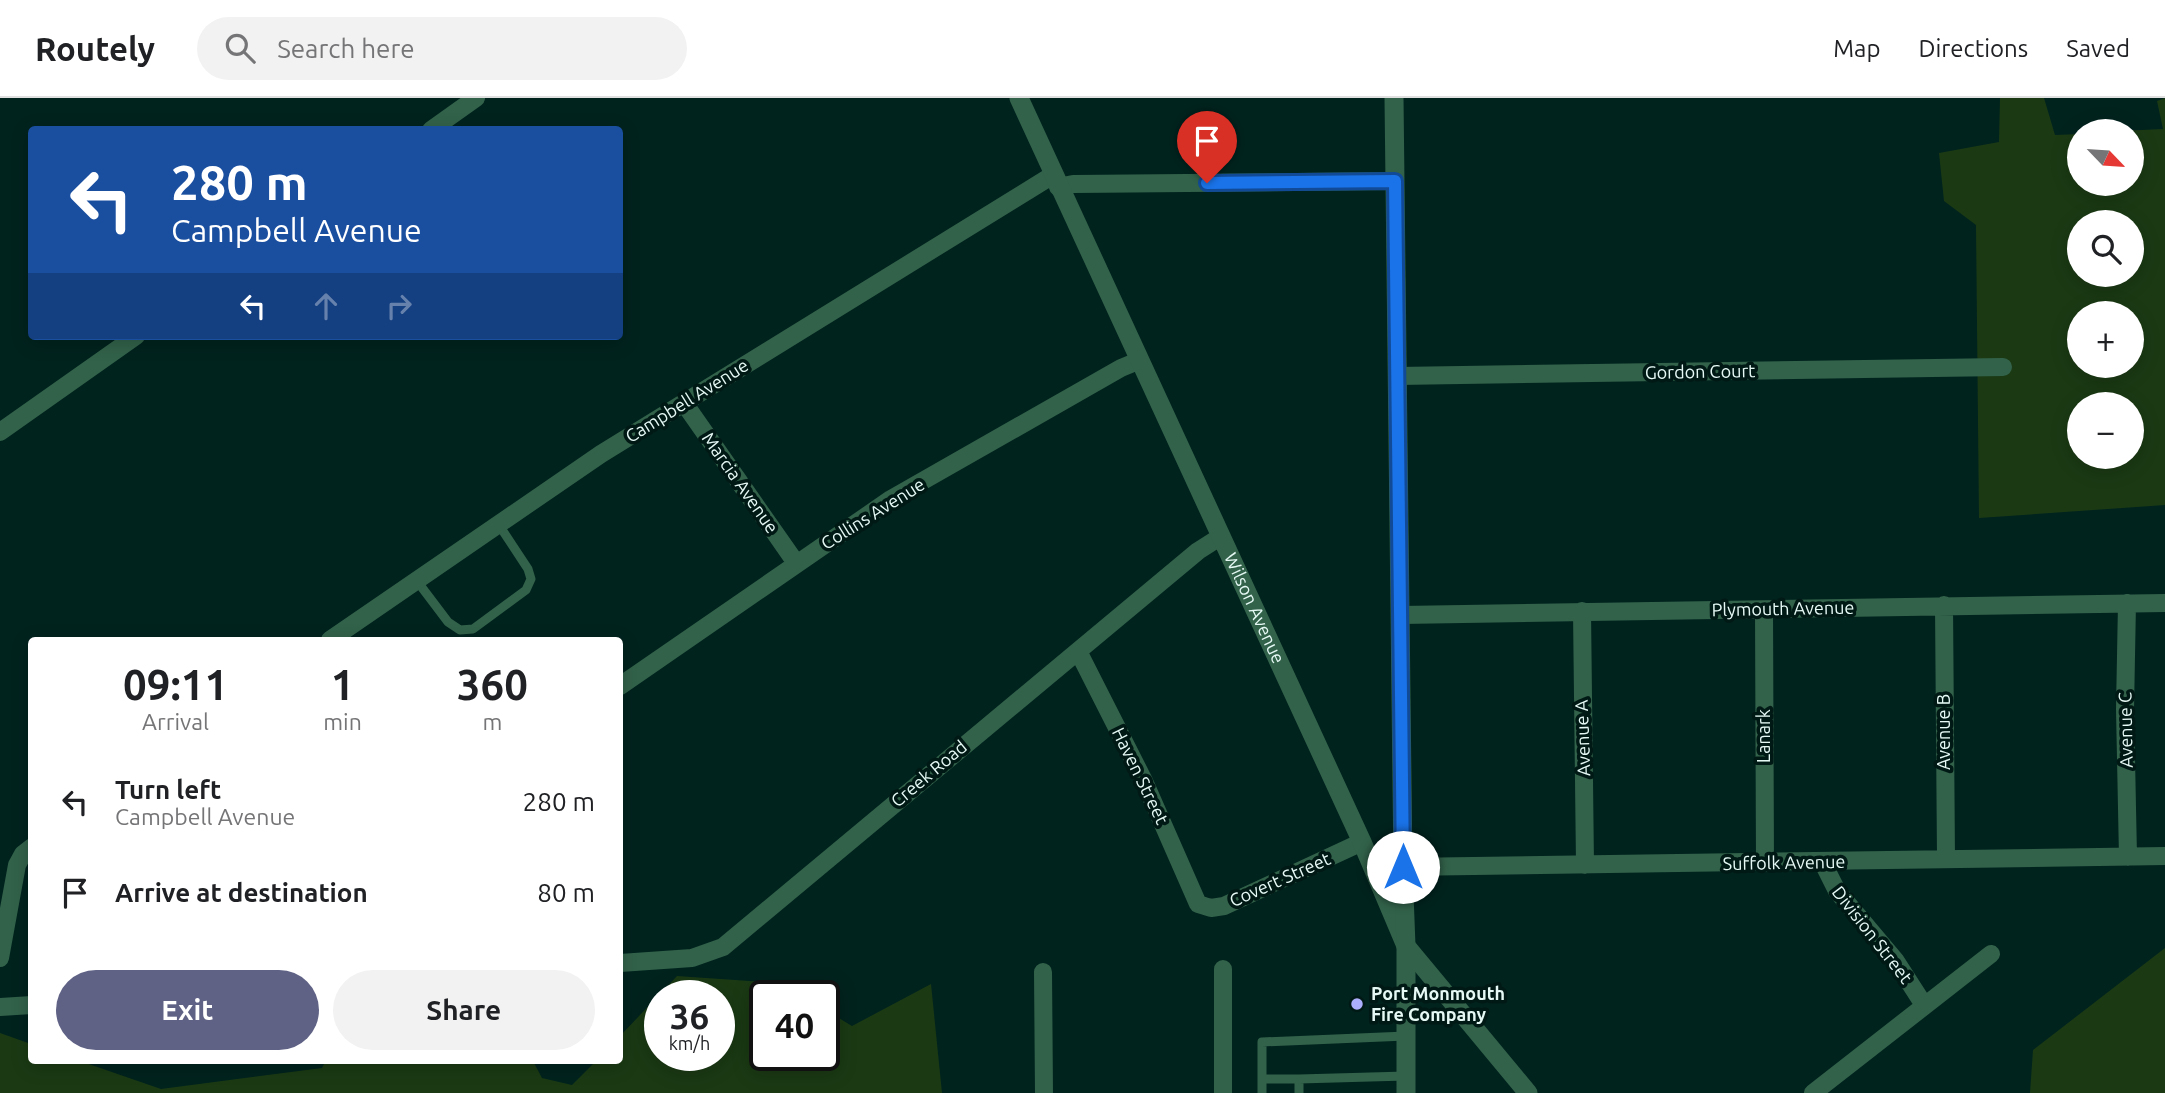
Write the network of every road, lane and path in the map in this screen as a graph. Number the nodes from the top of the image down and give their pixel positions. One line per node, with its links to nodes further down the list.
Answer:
1 (476, 98): 4 (street)
2 (1019, 98): 5 (street, Wilson Avenue)
3 (1394, 98): 6 (street)
4 (437, 126)
5 (1055, 181): 6 (street, Campbell Avenue); 8 (street, Wilson Avenue); 11 (street, Campbell Avenue)
6 (1395, 181): 10 (street)
7 (130, 340): 12 (street)
8 (1138, 361): 14 (street, Wilson Avenue); 15 (street, Collins Avenue)
9 (2003, 367): 10 (street, Gordon Court)
10 (1397, 376): 22 (street)
11 (684, 403): 13 (street, Campbell Avenue); 15 (street, Marcia Avenue)
12 (0, 432)
13 (499, 525): 16 (street, Campbell Avenue); 16 (lane)
14 (1220, 537): 24 (street, Creek Road); 26 (street, Wilson Avenue)
15 (796, 563): 25 (street, Collins Avenue)
16 (417, 581): 23 (street, Campbell Avenue)
17 (2127, 603): 18 (street, Plymouth Avenue); 19 (street, Plymouth Avenue); 29 (street, Avenue C)
18 (2165, 603)
19 (1944, 605): 20 (street, Plymouth Avenue); 30 (street, Avenue B)
20 (1763, 610): 21 (street, Plymouth Avenue); 31 (street, Lanark)
21 (1582, 611): 22 (street, Plymouth Avenue); 33 (street, Avenue A)
22 (1401, 615): 34 (street)
23 (334, 637)
24 (1078, 651): 35 (street, Haven Street); 39 (street, Creek Road)
25 (623, 684)
26 (1362, 842): 35 (street, Covert Street); 36 (street, Wilson Avenue)
27 (28, 850): 38 (street)
28 (2165, 856): 29 (street, Suffolk Avenue)
29 (2128, 857): 30 (street, Suffolk Avenue)
30 (1947, 859): 32 (street, Suffolk Avenue)
31 (1765, 863): 32 (street, Suffolk Avenue); 33 (street, Suffolk Avenue)
32 (1823, 863): 43 (street, Division Street)
33 (1586, 865): 34 (street, Suffolk Avenue)
34 (1403, 867): 36 (street)
35 (1198, 904)
36 (1406, 946): 45 (street); 53 (street, Wilson Avenue)
37 (1991, 954): 43 (street)
38 (0, 958)
39 (623, 963)
40 (1223, 969): 50 (street)
41 (1043, 972): 49 (street)
42 (28, 1005): 44 (street)
43 (1924, 1005): 54 (street)
44 (0, 1007)
45 (1406, 1036): 46 (lane); 48 (street)
46 (1262, 1079): 47 (lane); 51 (lane)
47 (1299, 1079): 48 (lane); 52 (lane)
48 (1406, 1084)
49 (1044, 1093)
50 (1223, 1093)
51 (1262, 1093)
52 (1299, 1093)
53 (1528, 1093)
54 (1813, 1093)

